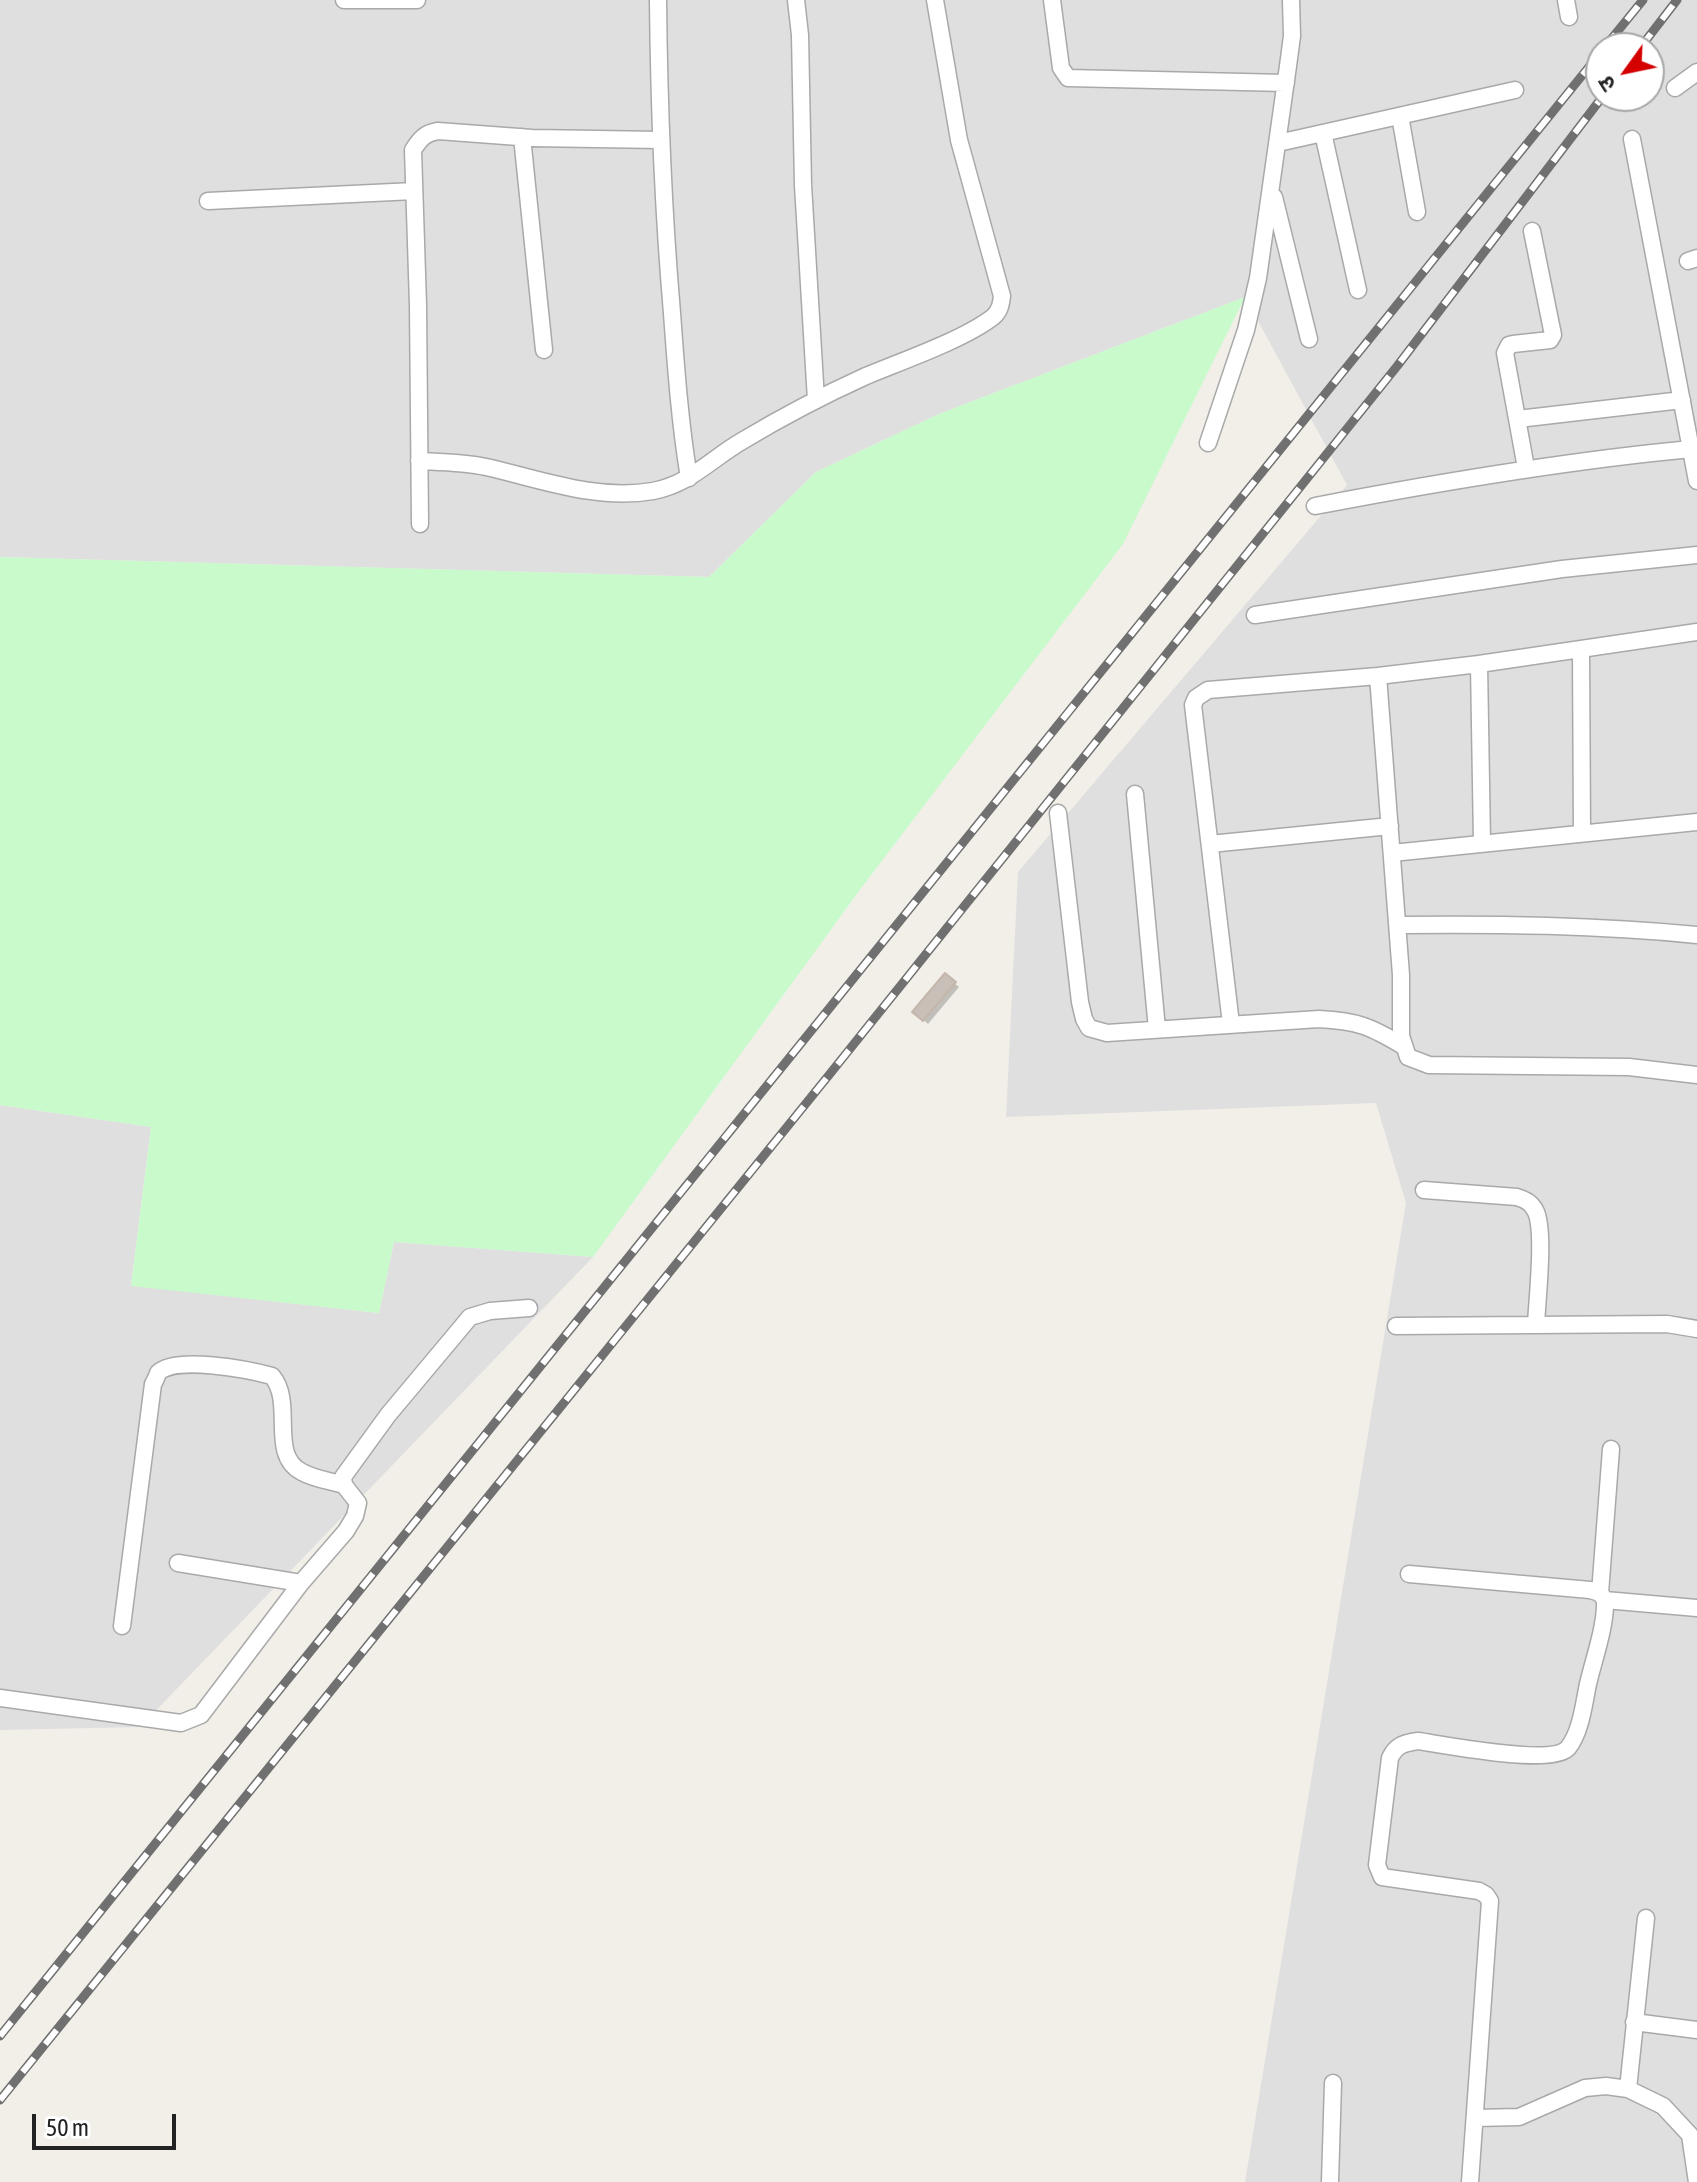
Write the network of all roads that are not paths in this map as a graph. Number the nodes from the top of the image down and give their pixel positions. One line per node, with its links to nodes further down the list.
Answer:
1 (344, 0): 2 (street)
2 (417, 0)
3 (658, 0): 16 (street)
4 (796, 0): 26 (street)
5 (935, 0): 26 (street)
6 (1052, 0): 9 (street)
7 (1291, 0): 9 (street)
8 (1697, 72): 10 (street)
9 (1286, 83): 17 (street)
10 (1675, 88)
11 (1515, 90): 12 (street)
12 (1400, 116): 13 (street); 21 (street)
13 (1323, 133): 17 (street); 23 (street)
14 (522, 137): 16 (street); 19 (street); 25 (street)
15 (1632, 139): 27 (street)
16 (660, 140): 33 (street)
17 (1278, 143): 18 (street)
18 (1272, 189): 24 (street); 29 (street)
19 (414, 191): 20 (street); 31 (street)
20 (208, 201)
21 (1417, 212)
22 (1532, 231): 28 (street)
23 (1358, 290)
24 (1309, 339)
25 (544, 350)
26 (816, 400): 33 (street)
27 (1682, 400): 28 (street); 30 (street)
28 (1518, 419): 32 (street)
29 (1208, 443)
30 (1691, 449): 32 (street); 34 (street)
31 (419, 461): 33 (street); 36 (street)
32 (1526, 468): 35 (street)
33 (689, 478)
34 (1697, 481)
35 (1315, 506)
36 (420, 524)
37 (1697, 555): 38 (street)
38 (1255, 615)
39 (1697, 632): 40 (street)
40 (1581, 651): 41 (street); 47 (street)
41 (1479, 664): 42 (street); 48 (street)
42 (1378, 676): 46 (street); 49 (street)
43 (1135, 794): 54 (street)
44 (1058, 813): 54 (street)
45 (1697, 822): 47 (street)
46 (1390, 826): 49 (street); 50 (street)
47 (1582, 833): 48 (street)
48 (1482, 843): 50 (street)
49 (1210, 844): 53 (street)
50 (1392, 853): 51 (street)
51 (1398, 925): 52 (street); 55 (street)
52 (1697, 935)
53 (1231, 1024): 54 (street); 55 (street)
54 (1157, 1029)
55 (1403, 1046): 56 (street)
56 (1697, 1075)
57 (1424, 1190): 59 (street)
58 (529, 1308): 63 (street)
59 (1536, 1325): 60 (street); 61 (street)
60 (1396, 1326)
61 (1697, 1329)
62 (1611, 1449): 67 (street)
63 (344, 1485): 66 (street); 69 (street)
64 (178, 1563): 66 (street)
65 (1409, 1574): 67 (street)
66 (301, 1583): 70 (street)
67 (1602, 1596): 68 (street); 76 (street)
68 (1697, 1608)
69 (122, 1626)
70 (0, 1698)
71 (1646, 1918): 72 (street)
72 (1634, 2022): 73 (street); 75 (street)
73 (1697, 2030)
74 (1333, 2083): 79 (street)
75 (1628, 2089): 76 (street); 77 (street)
76 (1475, 2118): 80 (street)
77 (1693, 2129): 78 (street)
78 (1696, 2165): 81 (street)
79 (1330, 2182)
80 (1470, 2182)
81 (1697, 2182)

